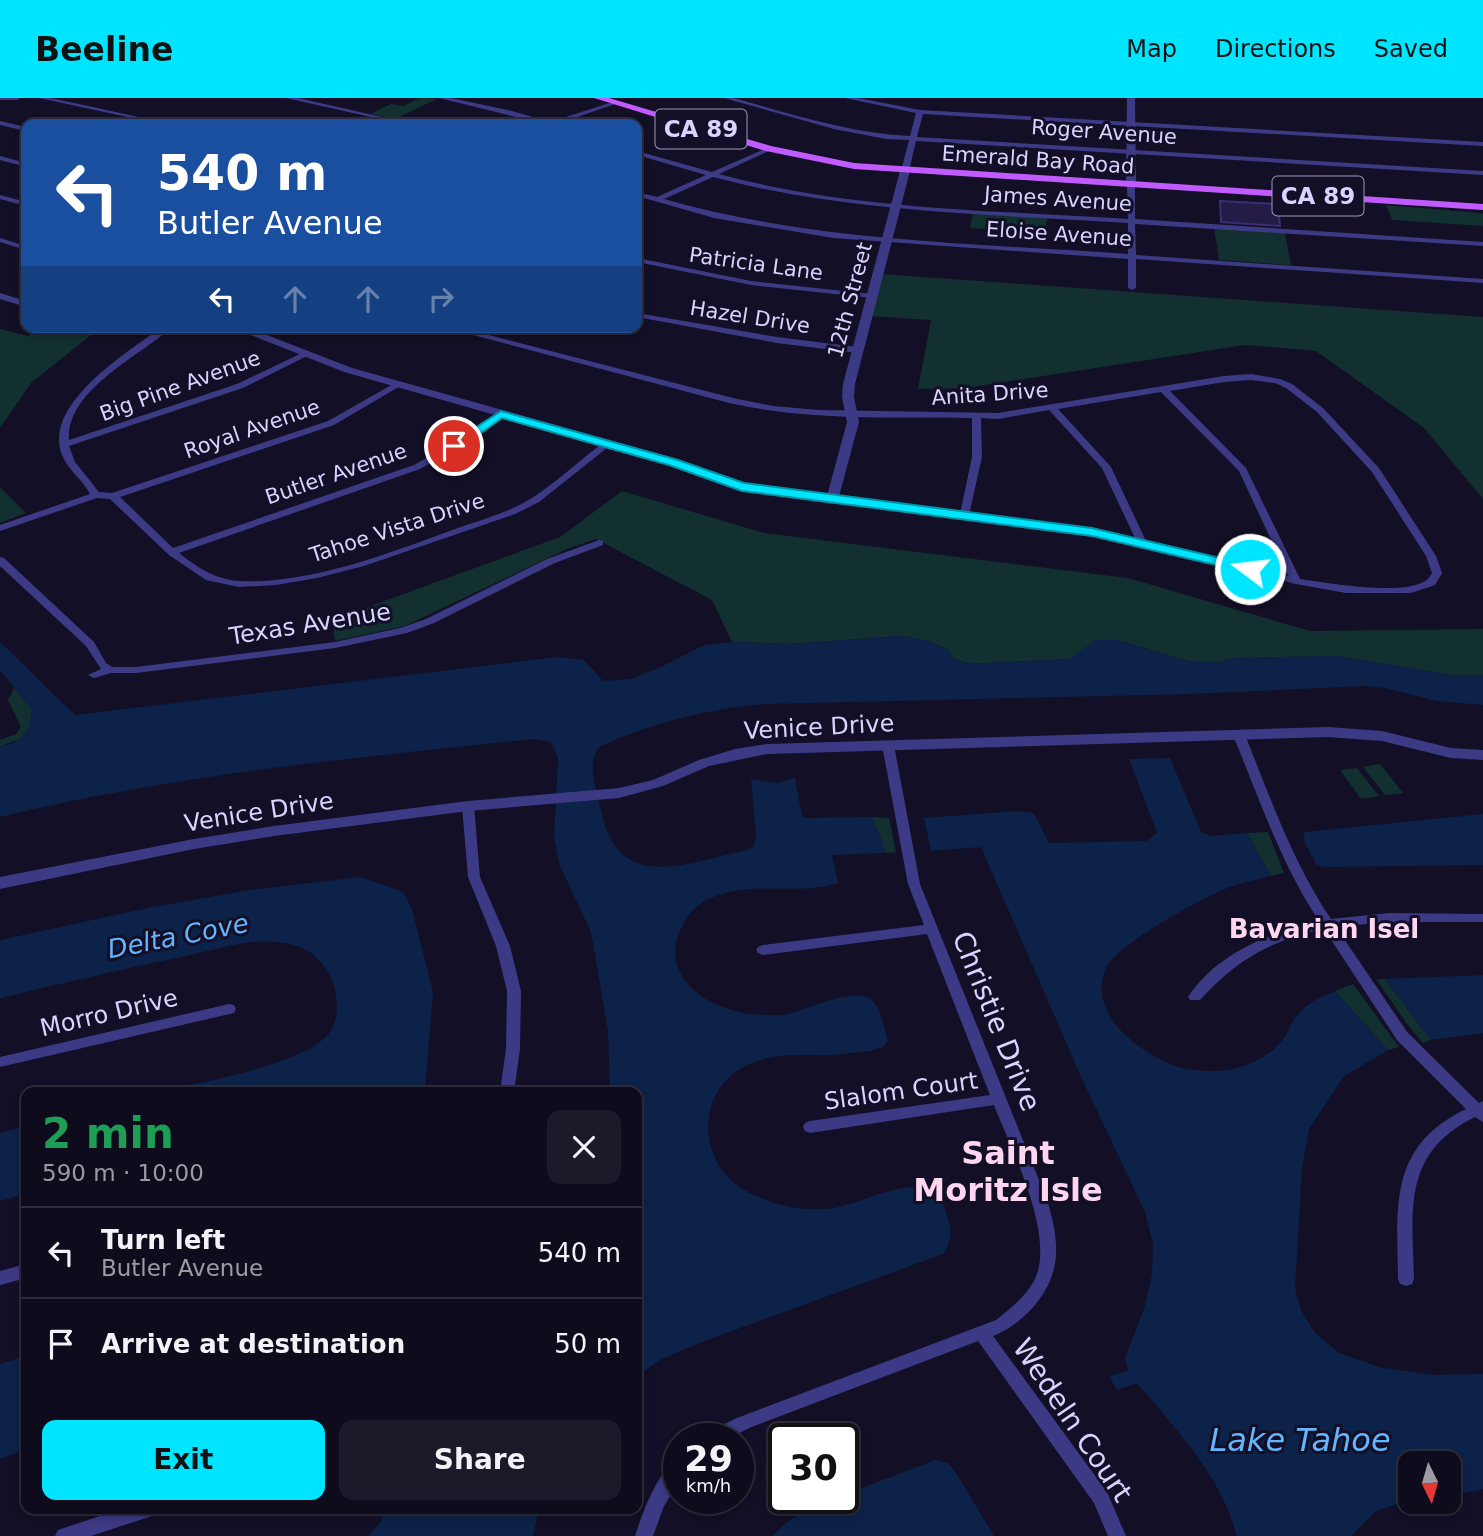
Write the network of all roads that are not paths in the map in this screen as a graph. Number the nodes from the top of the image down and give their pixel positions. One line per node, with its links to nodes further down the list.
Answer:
1 (0, 98): 2 (street)
2 (17, 98)
3 (42, 98): 13 (street)
4 (289, 98): 10 (street)
5 (442, 98): 15 (street)
6 (599, 98): 11 (main road, Emerald Bay Road / CA 89)
7 (727, 98): 20 (street, Roger Avenue)
8 (848, 98): 12 (street)
9 (1131, 98): 18 (street)
10 (301, 99): 14 (street)
11 (615, 103): 16 (street); 22 (main road, Emerald Bay Road / CA 89)
12 (920, 112): 18 (street); 20 (street, 12th Street)
13 (144, 119)
14 (388, 119)
15 (533, 119)
16 (565, 119)
17 (0, 123): 19 (street)
18 (1131, 124): 21 (street); 23 (street)
19 (21, 128)
20 (912, 139): 23 (street, Roger Avenue); 27 (street, 12th Street)
21 (1483, 144)
22 (769, 149): 27 (main road, Emerald Bay Road / CA 89); 29 (street)
23 (1131, 152): 28 (street, Roger Avenue); 30 (street)
24 (642, 155): 29 (street, James Avenue)
25 (0, 158): 26 (street)
26 (21, 164)
27 (905, 171): 30 (main road, Emerald Bay Road / CA 89); 35 (street, 12th Street)
28 (1483, 173)
29 (710, 175): 33 (street); 35 (street, James Avenue)
30 (1131, 185): 36 (main road, Emerald Bay Road / CA 89); 37 (street)
31 (642, 196): 33 (street, Eloise Avenue)
32 (0, 197): 34 (street)
33 (657, 200): 39 (street, Eloise Avenue)
34 (21, 203)
35 (895, 206): 37 (street, James Avenue); 39 (street, 12th Street)
36 (1482, 208)
37 (1131, 222): 40 (street, James Avenue); 42 (street)
38 (0, 240): 41 (street)
39 (886, 240): 42 (street, Eloise Avenue); 47 (street, 12th Street)
40 (1483, 244)
41 (21, 246)
42 (1130, 256): 44 (street, Eloise Avenue); 45 (street)
43 (642, 261): 47 (street, Patricia Lane)
44 (1483, 281)
45 (1132, 288)
46 (0, 296): 48 (street)
47 (872, 296): 53 (street, 12th Street)
48 (21, 302)
49 (642, 316): 53 (street, Hazel Drive)
50 (160, 333): 61 (street)
51 (251, 333): 54 (street)
52 (470, 333): 59 (street, Anita Drive)
53 (857, 350): 59 (street, 12th Street)
54 (305, 355): 55 (street); 61 (street, Big Pine Avenue)
55 (398, 385): 58 (street); 64 (street, Royal Avenue)
56 (1164, 390): 57 (street, Anita Drive); 72 (street); 72 (street, Anita Drive)
57 (1052, 408): 60 (street, Anita Drive); 68 (street)
58 (501, 414): 62 (street); 70 (street, Butler Avenue)
59 (853, 415): 60 (street, Anita Drive); 65 (street, 12th Street)
60 (975, 417): 66 (street)
61 (64, 444): 63 (street)
62 (607, 444): 65 (street); 70 (street, Tahoe Vista Drive)
63 (96, 495): 64 (street); 67 (street)
64 (113, 496): 70 (street, Tahoe Vista Drive)
65 (832, 500): 66 (street)
66 (964, 516): 68 (street)
67 (0, 527)
68 (1142, 542): 72 (street)
69 (599, 543): 73 (street, Texas Avenue)
70 (174, 551)
71 (0, 560): 73 (street)
72 (1296, 581)
73 (110, 670): 74 (street, Texas Avenue)
74 (94, 675)
75 (1239, 735): 76 (street, Venice Drive); 77 (street, Venice Drive); 81 (street)
76 (888, 746): 78 (street, Venice Drive); 82 (street, Christie Drive)
77 (1483, 755)
78 (468, 806): 79 (street, Venice Drive); 87 (street)
79 (0, 883)
80 (1483, 918): 81 (street)
81 (1328, 924): 84 (street); 89 (street)
82 (932, 929): 83 (street); 88 (street, Christie Drive)
83 (763, 950)
84 (1195, 997)
85 (229, 1009): 86 (street, Morro Drive)
86 (0, 1062)
87 (508, 1087)
88 (1000, 1099): 90 (street, Slalom Court); 94 (street, Christie Drive)
89 (1481, 1111): 93 (street)
90 (810, 1127)
91 (21, 1272): 92 (street)
92 (0, 1278)
93 (1406, 1279)
94 (983, 1335): 95 (street, Christie Drive); 100 (street, Wedeln Court)
95 (743, 1423)
96 (663, 1489): 99 (street)
97 (133, 1514): 98 (street)
98 (64, 1536)
99 (643, 1536)
100 (1117, 1536)

